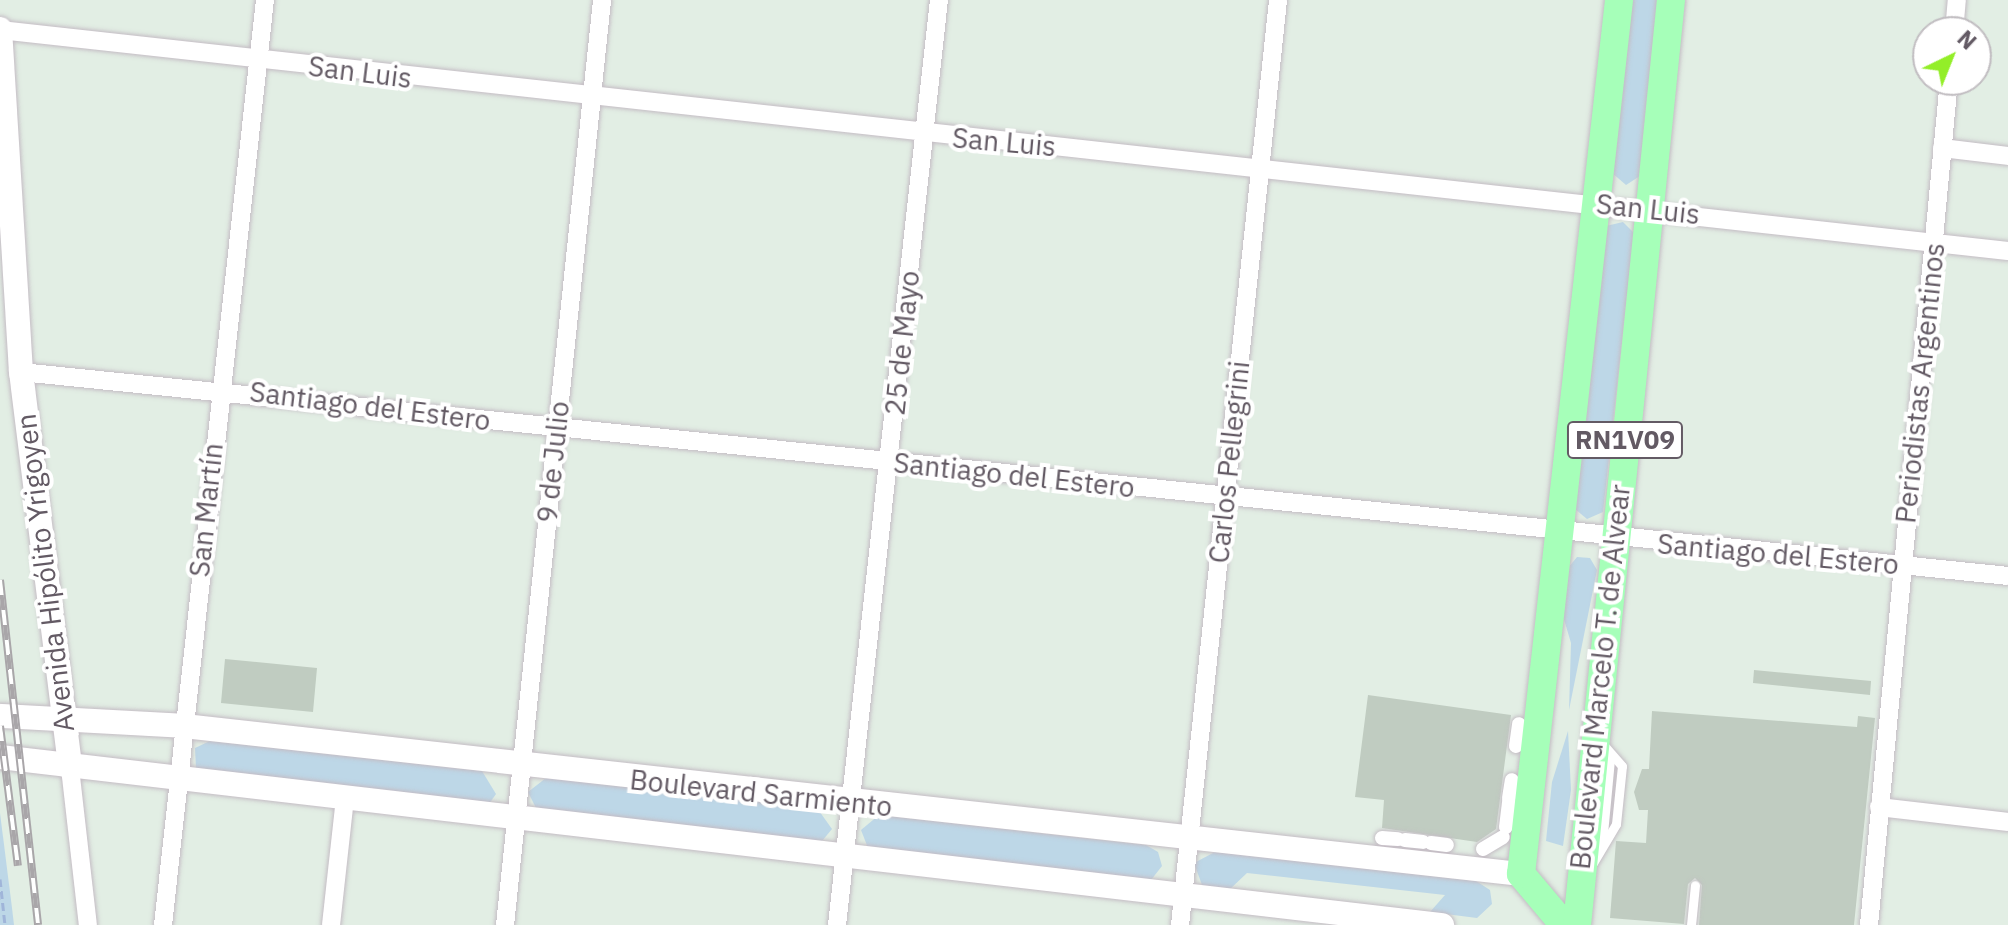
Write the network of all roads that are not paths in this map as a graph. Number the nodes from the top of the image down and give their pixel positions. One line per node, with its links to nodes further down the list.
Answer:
1 (265, 0): 8 (street, San Martín)
2 (602, 0): 10 (street, 9 de Julio)
3 (939, 0): 11 (street, 25 de Mayo)
4 (1278, 0): 14 (street, Carlos Pellegrini)
5 (1619, 0): 15 (main road, Boulevard Marcelo T. de Alvear / RN1V09)
6 (1671, 0): 16 (main road, Boulevard Marcelo T. de Alvear / RN1V09)
7 (0, 30): 8 (street, San Luis); 19 (main road, Avenida Hipólito Yrigoyen)
8 (258, 60): 10 (street, San Luis); 20 (street, San Martín)
9 (1947, 96): 12 (street, Periodistas Argentinos)
10 (592, 98): 11 (street, San Luis); 21 (street, 9 de Julio)
11 (925, 135): 14 (street, San Luis); 22 (street, 25 de Mayo)
12 (1942, 148): 13 (street); 17 (street, Periodistas Argentinos)
13 (2008, 156)
14 (1261, 164): 15 (street, San Luis); 23 (street, Carlos Pellegrini)
15 (1596, 203): 16 (street, San Luis); 24 (main road, Boulevard Marcelo T. de Alvear / RN1V09)
16 (1650, 208): 17 (street, San Luis); 25 (main road, Boulevard Marcelo T. de Alvear / RN1V09)
17 (1934, 244): 18 (street, San Luis); 26 (street, Periodistas Argentinos)
18 (2008, 251)
19 (21, 372): 20 (street, Santiago del Estero); 29 (main road, Avenida Hipólito Yrigoyen)
20 (219, 388): 21 (street, Santiago del Estero); 31 (street, San Martín)
21 (557, 429): 22 (street, Santiago del Estero); 34 (street, 9 de Julio)
22 (890, 461): 23 (street, Santiago del Estero); 39 (street, 25 de Mayo)
23 (1225, 498): 24 (street, Santiago del Estero); 44 (street, Carlos Pellegrini)
24 (1559, 533): 25 (street, Santiago del Estero); 48 (main road, Boulevard Marcelo T. de Alvear / RN1V09)
25 (1615, 539): 26 (street, Santiago del Estero); 59 (main road, Boulevard Marcelo T. de Alvear / RN1V09)
26 (1901, 566): 27 (street, Santiago del Estero); 40 (street, Periodistas Argentinos)
27 (2008, 576)
28 (0, 716): 29 (main road, Boulevard Sarmiento)
29 (62, 718): 31 (main road, Boulevard Sarmiento); 35 (main road, Avenida Hipólito Yrigoyen)
30 (1519, 724): 32 (street)
31 (184, 726): 34 (main road, Boulevard Sarmiento); 36 (street, San Martín)
32 (1516, 746)
33 (0, 757): 35 (main road, Boulevard Sarmiento)
34 (521, 767): 39 (main road, Boulevard Sarmiento); 41 (street, 9 de Julio)
35 (70, 768): 36 (main road, Boulevard Sarmiento); 51 (street, Avenida Hipólito Yrigoyen)
36 (179, 780): 38 (main road, Boulevard Sarmiento); 52 (street, San Martín)
37 (1512, 780): 46 (street)
38 (345, 799): 41 (main road, Boulevard Sarmiento); 53 (street)
39 (850, 802): 44 (main road, Boulevard Sarmiento); 47 (street, 25 de Mayo)
40 (1879, 807): 42 (street); 61 (street, Periodistas Argentinos)
41 (516, 819): 47 (main road, Boulevard Sarmiento); 54 (street, 9 de Julio)
42 (2008, 822)
43 (1382, 838): 45 (street)
44 (1189, 840): 48 (main road, Boulevard Sarmiento); 50 (street, Carlos Pellegrini)
45 (1447, 845)
46 (1483, 849)
47 (844, 856): 50 (main road, Boulevard Sarmiento); 55 (street, 25 de Mayo)
48 (1521, 874): 58 (main road, Boulevard Marcelo T. de Alvear)
49 (1695, 885): 60 (lane)
50 (1183, 895): 56 (street, Carlos Pellegrini); 57 (main road, Boulevard Sarmiento)
51 (88, 925)
52 (163, 925)
53 (331, 925)
54 (505, 925)
55 (837, 925)
56 (1180, 925)
57 (1442, 925)
58 (1564, 925)
59 (1577, 925)
60 (1691, 925)
61 (1869, 925)

